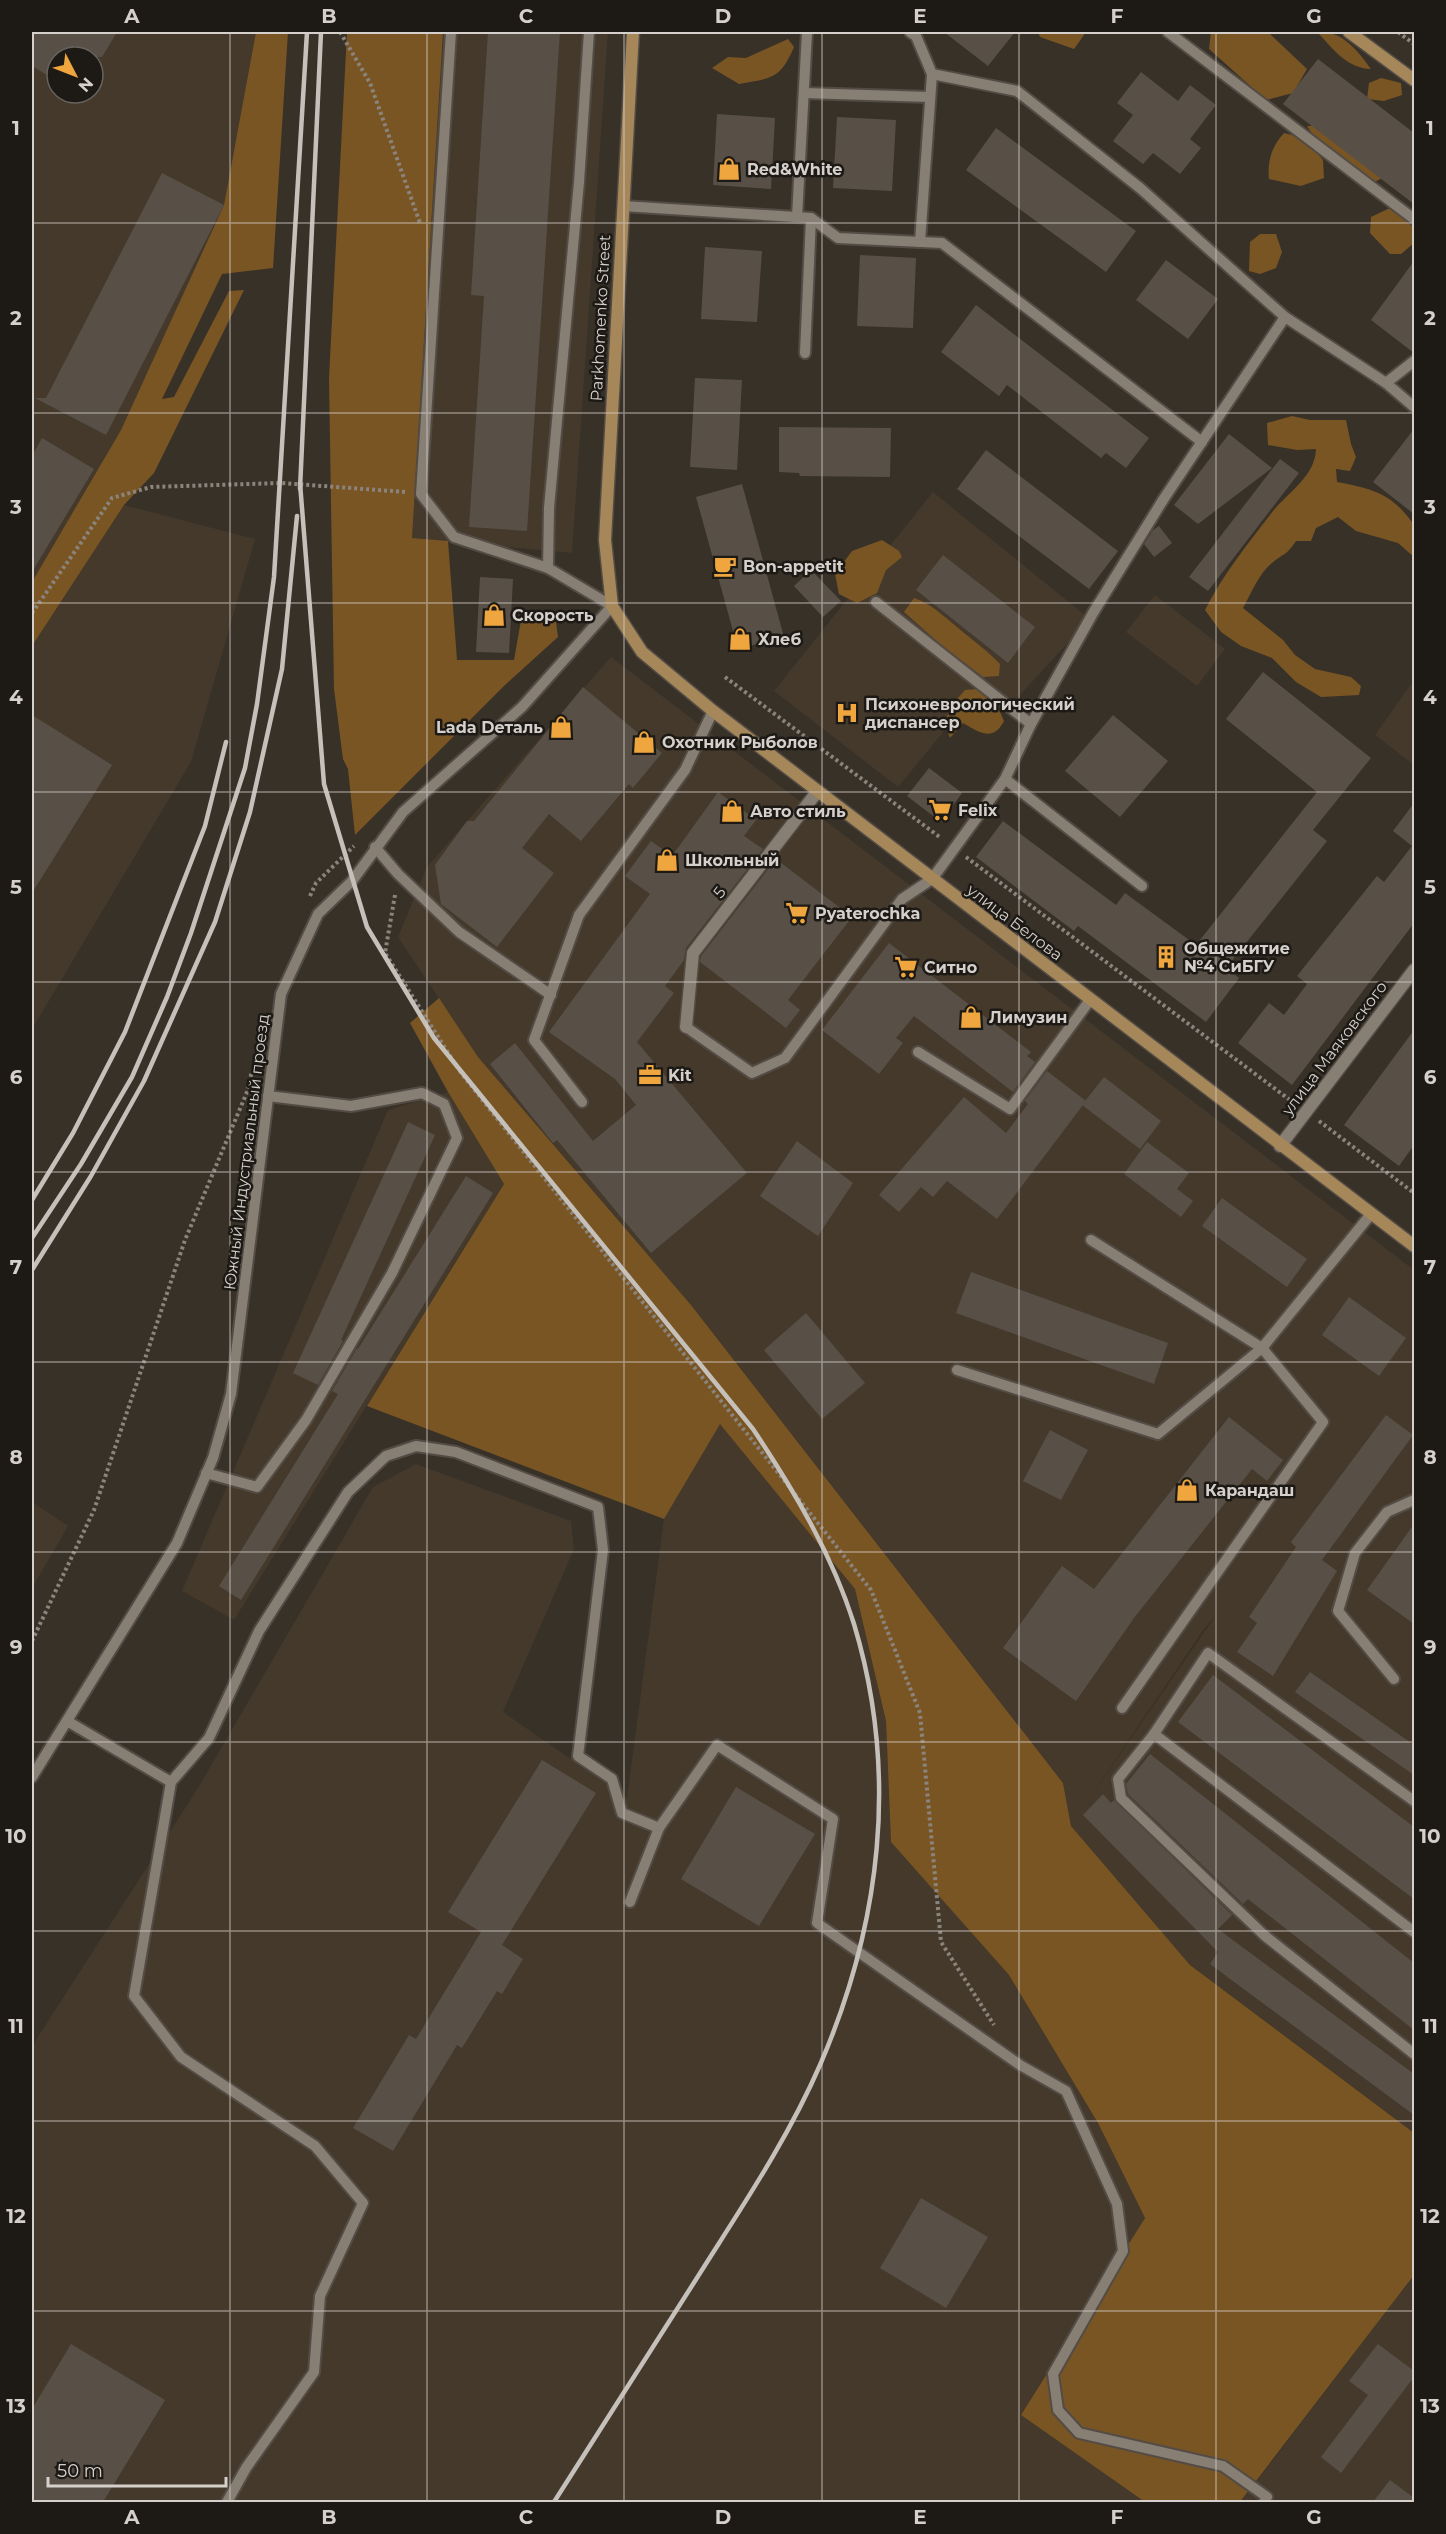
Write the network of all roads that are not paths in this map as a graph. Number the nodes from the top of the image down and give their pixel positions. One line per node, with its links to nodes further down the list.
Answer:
1 (451, 32): 23 (lane)
2 (589, 32): 23 (lane)
3 (633, 32): 12 (main road, Parkhomenko Street)
4 (807, 32): 10 (lane)
5 (1168, 32): 15 (lane)
6 (1349, 32): 9 (main road)
7 (915, 33): 8 (lane)
8 (932, 74): 11 (lane); 17 (lane)
9 (1414, 80)
10 (804, 93): 11 (lane); 13 (lane)
11 (930, 97): 16 (lane)
12 (623, 206): 13 (lane); 25 (main road, Parkhomenko Street)
13 (797, 217): 14 (lane)
14 (811, 218): 16 (lane); 18 (lane)
15 (1414, 219)
16 (920, 242): 22 (lane)
17 (1285, 317): 20 (lane); 22 (lane)
18 (805, 353)
19 (1414, 361): 20 (lane)
20 (1386, 383): 21 (lane)
21 (1414, 407)
22 (1202, 442): 27 (lane)
23 (548, 568): 25 (lane)
24 (876, 602): 27 (lane)
25 (612, 606): 26 (main road, улица Белова); 30 (lane, Южный Индустриальный проезд)
26 (713, 711): 29 (main road, улица Белова); 35 (lane)
27 (1031, 724): 28 (lane)
28 (1005, 779): 31 (lane); 32 (lane)
29 (818, 792): 31 (main road, улица Белова); 37 (street, 5)
30 (375, 848): 35 (lane); 39 (lane, Южный Индустриальный проезд)
31 (932, 879): 36 (main road, улица Белова); 37 (lane)
32 (1142, 886)
33 (1414, 970): 34 (street, улица Маяковского)
34 (1410, 985): 41 (street, улица Маяковского)
35 (551, 995): 40 (lane)
36 (1089, 1000): 38 (lane); 41 (main road, улица Белова)
37 (686, 1027)
38 (918, 1053)
39 (268, 1096): 47 (lane, Южный Индустриальный проезд); 47 (lane)
40 (582, 1102)
41 (1280, 1146): 42 (main road, улица Белова)
42 (1371, 1214): 44 (main road, улица Белова); 45 (lane)
43 (1091, 1240): 45 (lane)
44 (1414, 1246)
45 (1262, 1348): 46 (lane); 50 (lane)
46 (957, 1370)
47 (206, 1473): 51 (lane, Южный Индустриальный проезд)
48 (1414, 1500): 49 (lane)
49 (1394, 1679)
50 (1122, 1708)
51 (67, 1721): 53 (lane, Южный Индустриальный проезд); 54 (lane)
52 (1154, 1734): 55 (lane); 58 (lane); 59 (lane)
53 (32, 1778)
54 (171, 1782): 56 (lane); 61 (lane)
55 (1414, 1801)
56 (659, 1828): 57 (lane); 60 (lane)
57 (630, 1902)
58 (1414, 1932)
59 (1414, 2054)
60 (1266, 2500): 62 (lane)
61 (227, 2502)
62 (1278, 2502)

